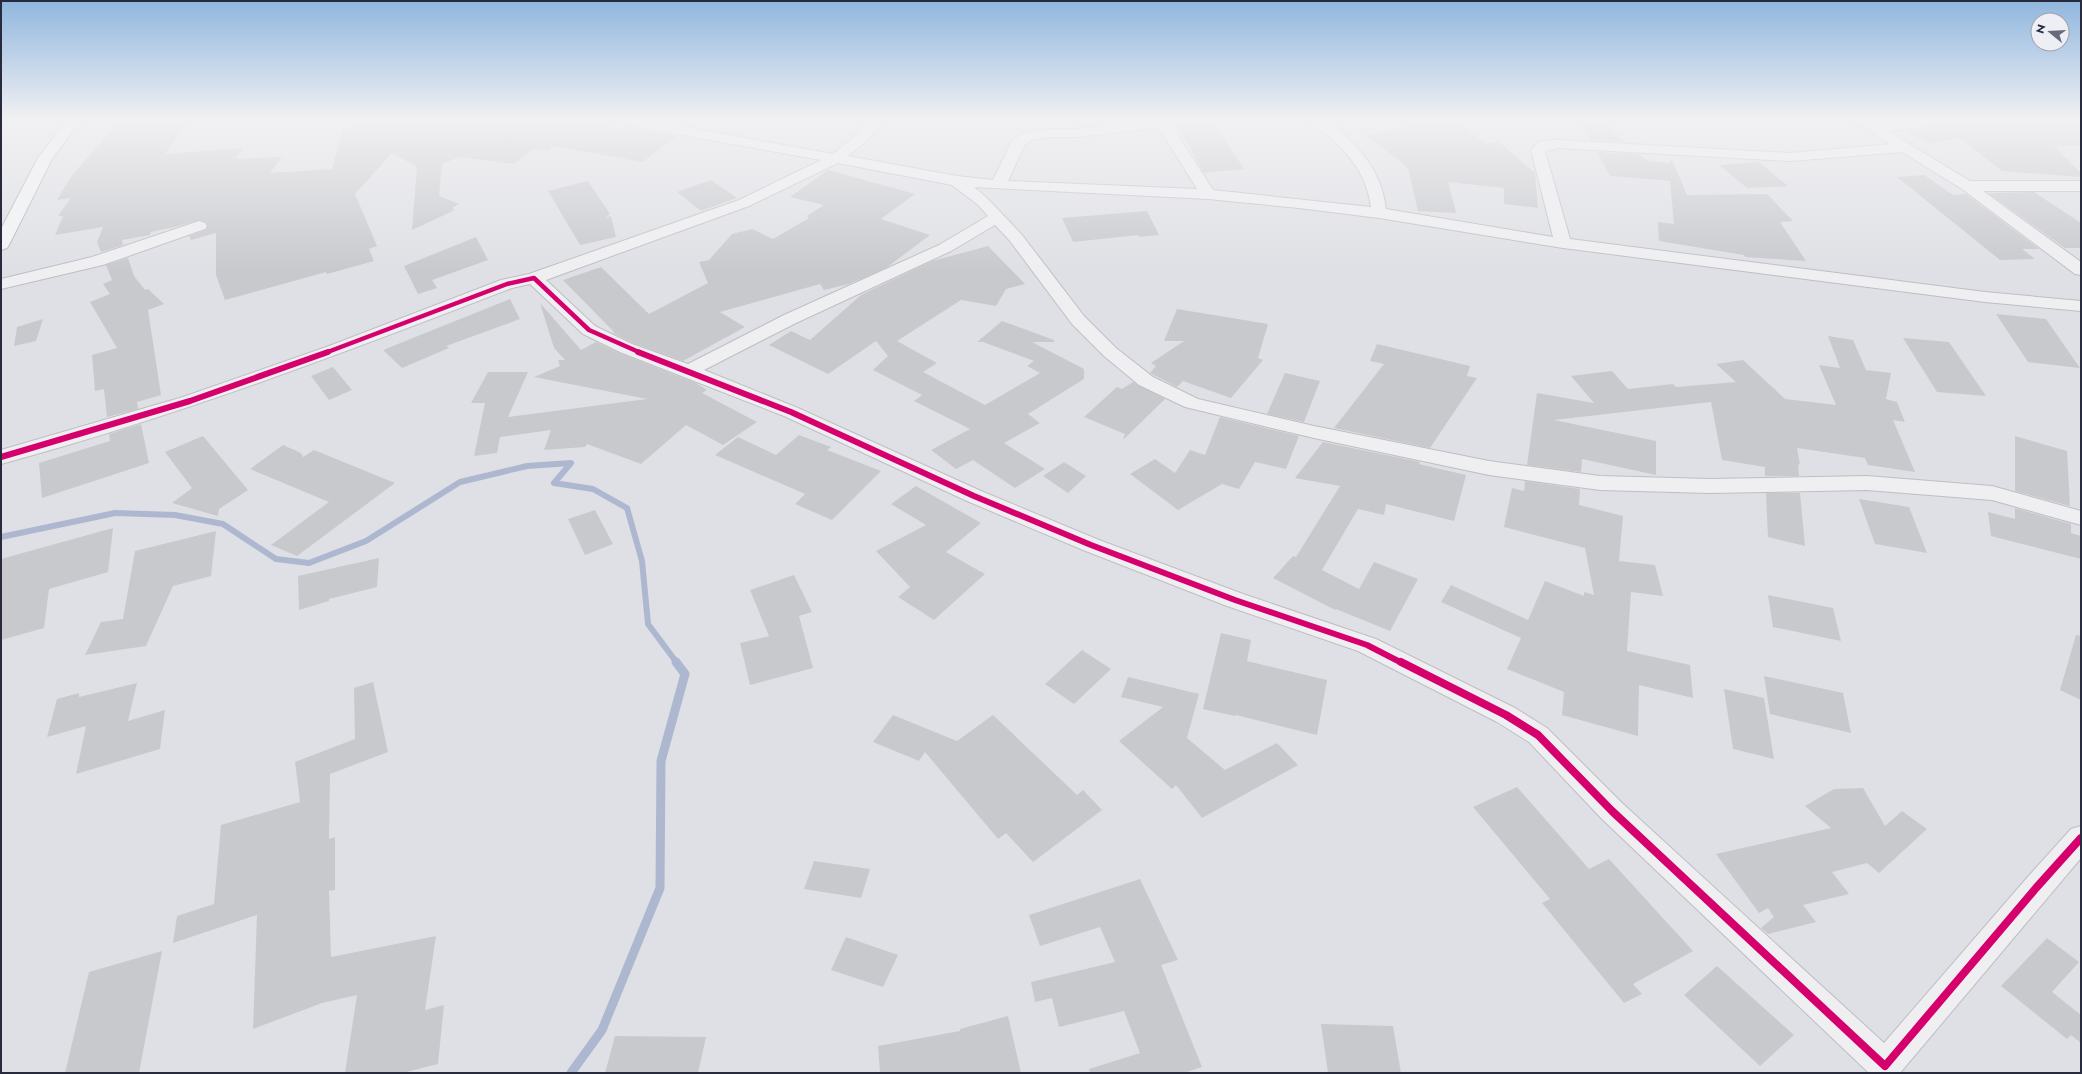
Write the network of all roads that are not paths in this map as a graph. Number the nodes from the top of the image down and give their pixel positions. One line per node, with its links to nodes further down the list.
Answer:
1 (38, 170): 17 (highway)
2 (812, 170): 21 (street)
3 (900, 170): 9 (street)
4 (1005, 170): 10 (street)
5 (1193, 170): 13 (street)
6 (1367, 170): 14 (street)
7 (1543, 170): 18 (street)
8 (1943, 170): 11 (street)
9 (957, 181): 10 (street); 15 (street)
10 (998, 185): 13 (street)
11 (1967, 186): 12 (street); 20 (street)
12 (2081, 186)
13 (1208, 194): 14 (street)
14 (1379, 213): 18 (street)
15 (996, 218): 24 (street); 26 (street)
16 (199, 226): 22 (street)
17 (4, 231): 19 (highway)
18 (1563, 243): 23 (street)
19 (1, 245)
20 (2081, 270)
21 (534, 278): 24 (street); 25 (street)
22 (1, 284)
23 (2081, 306)
24 (689, 370): 28 (street)
25 (1, 457)
26 (2081, 518)
27 (2081, 838): 28 (street)
28 (1888, 1070)

